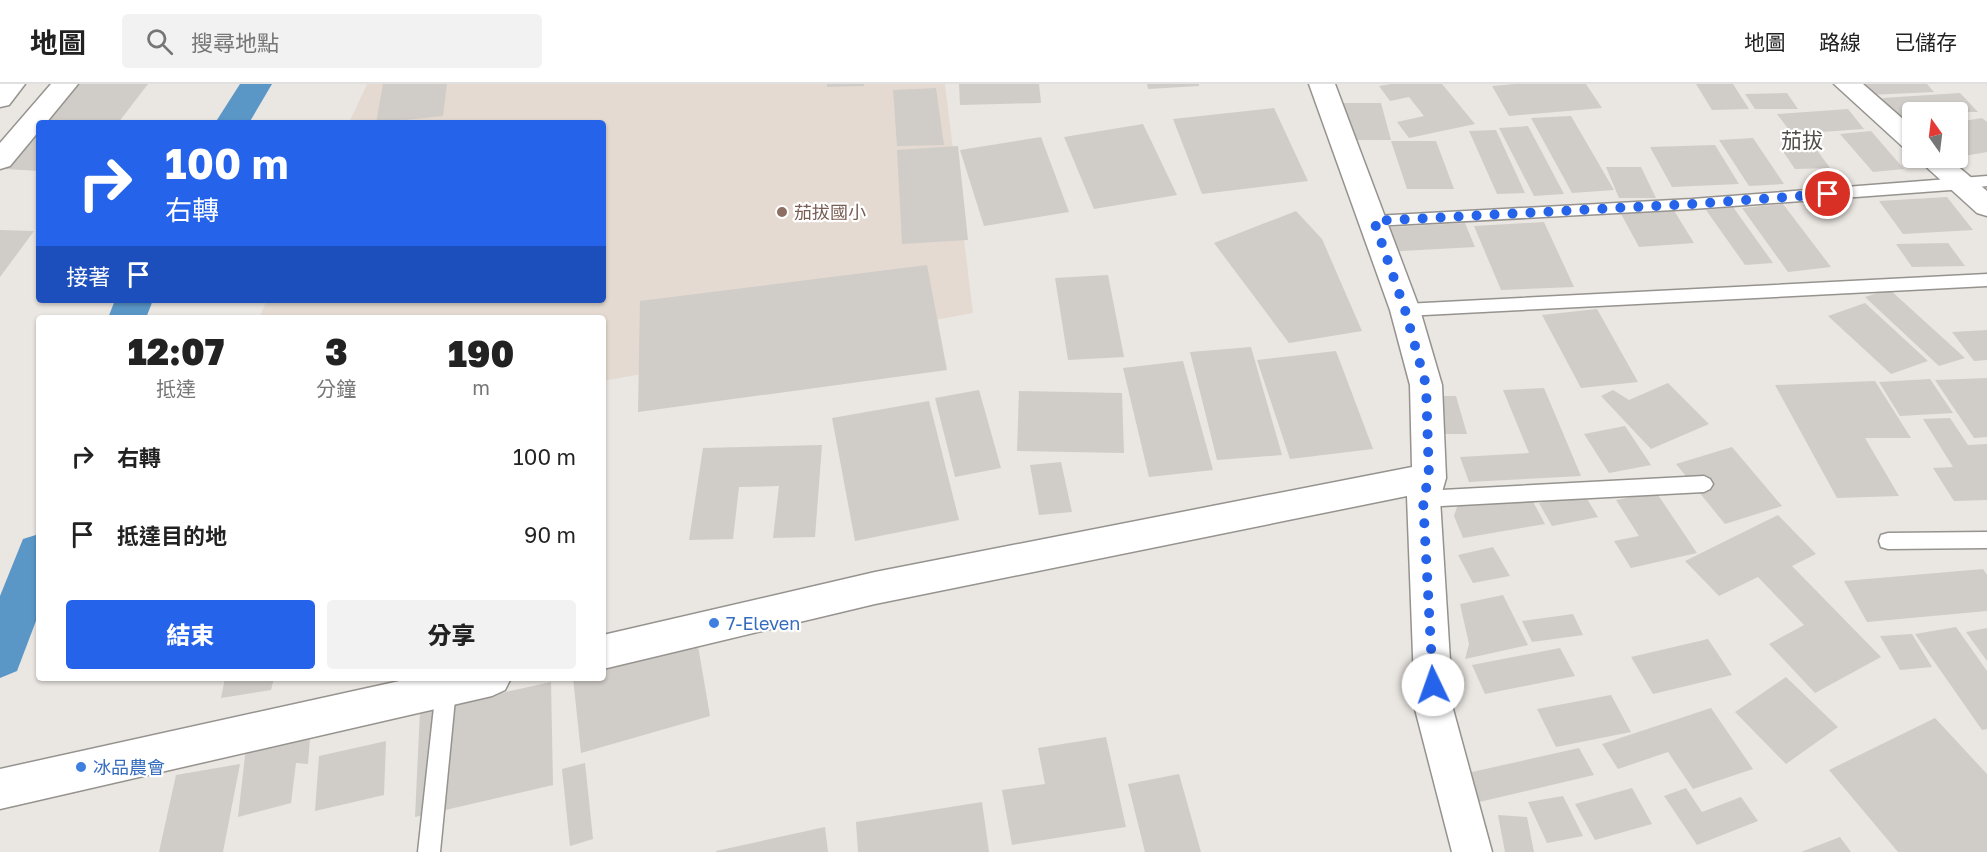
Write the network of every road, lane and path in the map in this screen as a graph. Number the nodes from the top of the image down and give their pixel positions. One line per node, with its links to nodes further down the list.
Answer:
1 (12, 84): 5 (street)
2 (65, 84): 7 (street)
3 (1322, 84): 11 (street)
4 (1847, 84): 6 (street)
5 (0, 99)
6 (1902, 132)
7 (0, 160)
8 (1949, 168): 9 (street)
9 (1975, 183): 10 (street); 11 (lane)
10 (1987, 206)
11 (1374, 221): 13 (street)
12 (1987, 280): 13 (lane)
13 (1405, 310): 15 (street)
14 (1704, 484): 15 (lane)
15 (1426, 489): 18 (street); 23 (street)
16 (1987, 540): 17 (lane)
17 (1887, 541)
18 (606, 651)
19 (479, 681): 20 (street)
20 (446, 689): 21 (street); 22 (lane)
21 (0, 789)
22 (429, 852)
23 (1472, 852)

